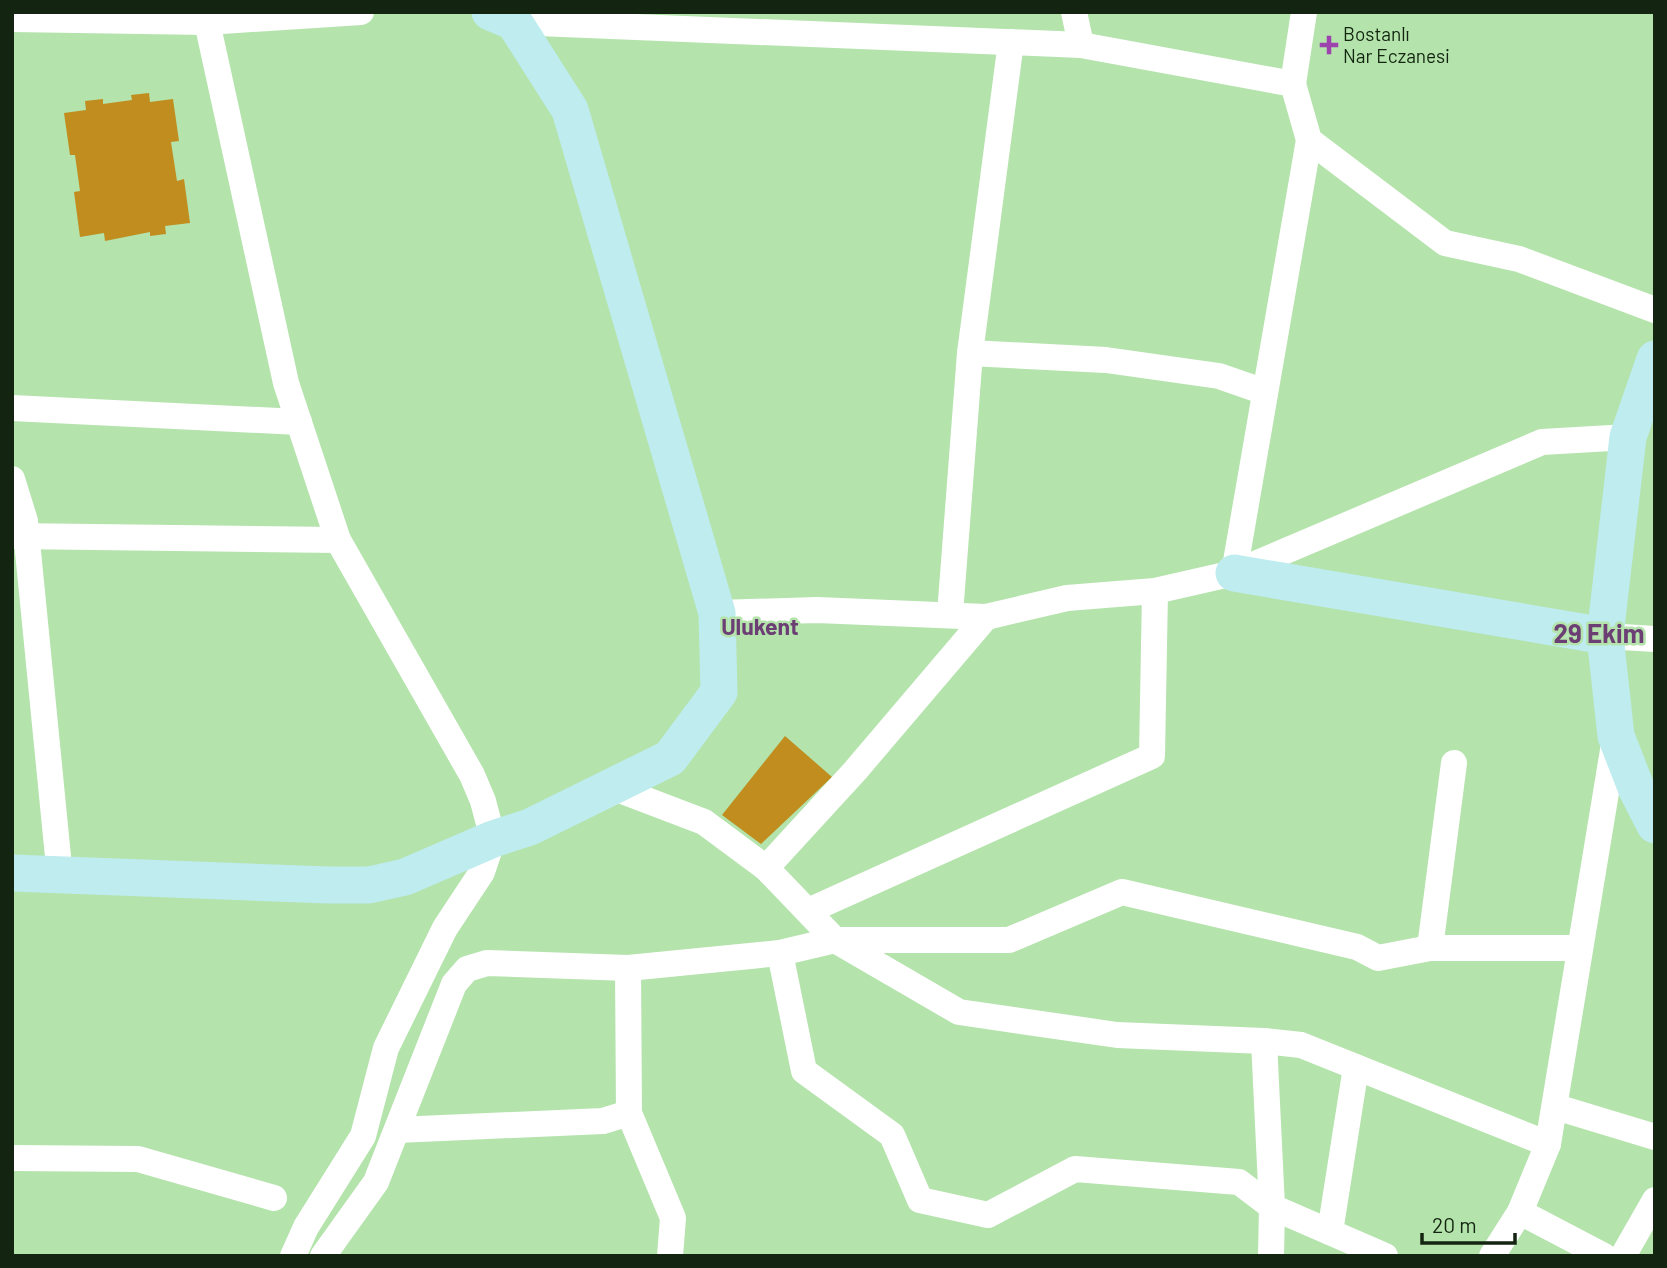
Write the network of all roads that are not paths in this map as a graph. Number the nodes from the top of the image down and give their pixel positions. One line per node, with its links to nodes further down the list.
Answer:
1 (361, 12): 6 (street)
2 (1074, 12): 8 (street)
3 (1304, 12): 9 (street)
4 (502, 17): 7 (street); 23 (street)
5 (12, 19): 6 (street)
6 (207, 22): 16 (street)
7 (1011, 43): 8 (street); 12 (street)
8 (1081, 45): 9 (street)
9 (1293, 84): 10 (street)
10 (1309, 140): 11 (street); 14 (street)
11 (1655, 310)
12 (970, 353): 14 (street); 24 (street)
13 (1655, 359): 17 (street)
14 (1265, 393): 21 (street)
15 (12, 408): 16 (street)
16 (299, 422): 20 (street)
17 (1628, 437): 21 (street); 26 (street)
18 (12, 479): 19 (street)
19 (19, 536): 20 (street); 35 (street)
20 (338, 540): 32 (street)
21 (1234, 573): 22 (street); 26 (street)
22 (1155, 591): 25 (street); 36 (street)
23 (717, 613): 24 (street); 30 (street)
24 (950, 614): 25 (street)
25 (986, 617): 33 (street)
26 (1605, 636): 27 (street); 28 (street)
27 (1655, 639)
28 (1616, 736): 31 (street); 39 (street)
29 (1454, 763): 38 (street)
30 (612, 787): 32 (street); 33 (street)
31 (1655, 825)
32 (493, 839): 35 (street); 55 (street)
33 (766, 868): 36 (street)
34 (12, 873): 35 (street)
35 (60, 877)
36 (808, 911): 37 (street)
37 (835, 940): 38 (street); 40 (street); 42 (street)
38 (1430, 948): 39 (street)
39 (1579, 948): 44 (street)
40 (780, 953): 41 (street); 52 (street)
41 (628, 968): 45 (street); 46 (street)
42 (1264, 1041): 43 (street); 52 (street)
43 (1356, 1067): 48 (street); 54 (street)
44 (1556, 1107): 47 (street); 48 (street)
45 (629, 1113): 46 (street); 57 (street)
46 (397, 1130): 56 (street)
47 (1655, 1137)
48 (1548, 1144): 53 (street)
49 (12, 1158): 50 (street)
50 (274, 1198)
51 (1655, 1200): 62 (street)
52 (1272, 1207): 54 (street); 58 (street)
53 (1520, 1212): 60 (street); 61 (street)
54 (1330, 1232): 59 (street)
55 (293, 1256)
56 (323, 1256)
57 (670, 1256)
58 (1271, 1256)
59 (1385, 1256)
60 (1492, 1256)
61 (1604, 1256)
62 (1623, 1256)

